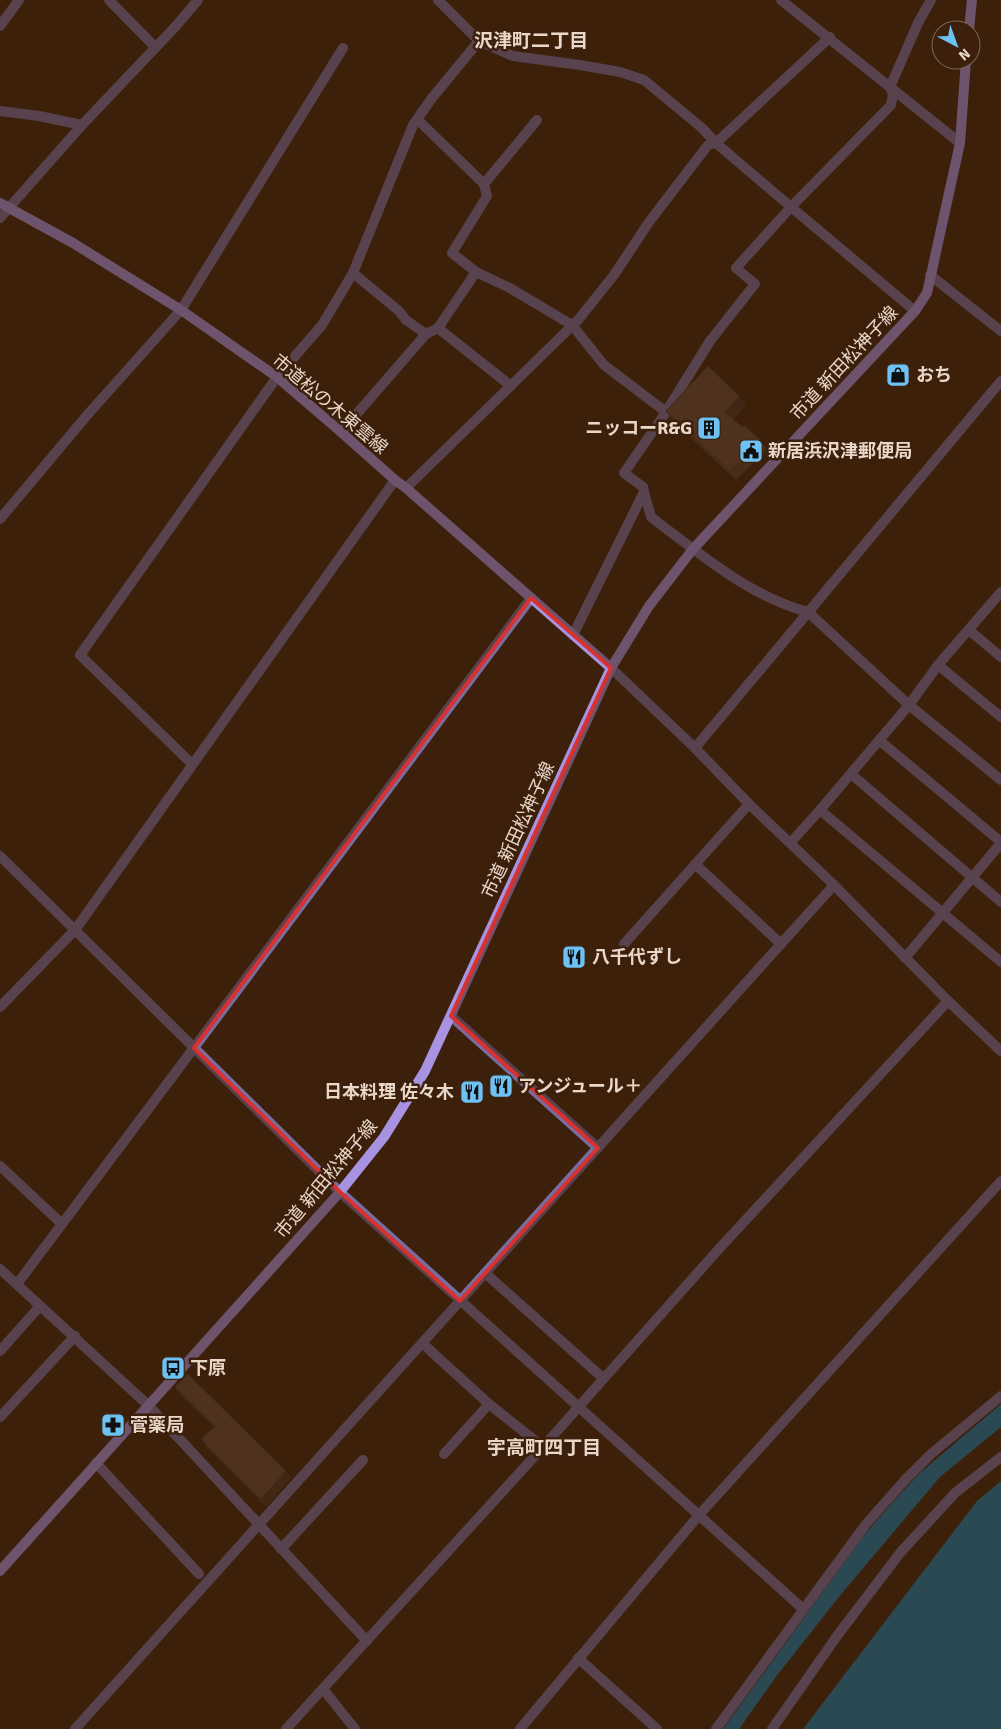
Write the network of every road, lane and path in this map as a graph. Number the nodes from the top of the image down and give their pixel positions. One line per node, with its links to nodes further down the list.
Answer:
1 (19, 0): 9 (street)
2 (109, 0): 12 (street)
3 (198, 0): 12 (street)
4 (438, 0): 11 (street)
5 (781, 0): 10 (street)
6 (931, 0): 15 (street)
7 (972, 0): 8 (street)
8 (970, 20)
9 (0, 26)
10 (830, 38): 15 (street); 20 (street)
11 (479, 41): 17 (street); 20 (street)
12 (155, 47): 19 (street)
13 (343, 48): 30 (street)
14 (965, 70): 21 (street, 市道 新田松神子線)
15 (890, 87): 21 (street); 24 (street)
16 (0, 111): 19 (street)
17 (418, 120): 22 (street); 28 (street)
18 (537, 120): 22 (street)
19 (82, 125): 25 (street)
20 (716, 143): 24 (street); 32 (street)
21 (960, 143): 29 (street, 市道 新田松神子線)
22 (484, 184): 27 (street)
23 (0, 203): 25 (street, 市道松の木東雲線)
24 (791, 207): 31 (street); 39 (street)
25 (10, 208): 26 (street); 30 (street, 市道松の木東雲線)
26 (0, 218)
27 (476, 272): 32 (street); 33 (street)
28 (353, 273): 35 (street); 36 (street)
29 (930, 275): 31 (street, 市道 新田松神子線); 34 (street)
30 (180, 310): 36 (street, 市道松の木東雲線); 44 (street)
31 (915, 311): 45 (street, 市道 新田松神子線)
32 (572, 325): 38 (street); 39 (street)
33 (438, 328): 35 (street); 38 (street)
34 (1001, 332)
35 (426, 334): 40 (street)
36 (277, 377): 40 (street, 市道松の木東雲線); 58 (street)
37 (1001, 381): 48 (street)
38 (511, 386): 42 (street)
39 (666, 412): 43 (street)
40 (341, 432): 41 (street, 市道松の木東雲線)
41 (395, 480): 42 (street, 市道松の木東雲線); 58 (street)
42 (406, 488): 47 (street, 市道松の木東雲線)
43 (644, 492): 45 (street); 50 (street)
44 (0, 519)
45 (693, 549): 48 (street); 53 (street, 市道 新田松神子線)
46 (1000, 596): 49 (street)
47 (531, 598): 50 (street, 市道松の木東雲線); 79 (street)
48 (808, 612): 54 (street); 57 (street)
49 (969, 630): 51 (street); 52 (street)
50 (573, 635): 53 (street, 市道松の木東雲線)
51 (1001, 657)
52 (938, 665): 54 (street); 55 (street)
53 (611, 668): 57 (street); 78 (street, 市道 新田松神子線)
54 (909, 705): 56 (street); 60 (street)
55 (1001, 717)
56 (879, 740): 59 (street); 64 (street)
57 (695, 748): 61 (street)
58 (192, 764): 71 (street)
59 (851, 774): 62 (street); 67 (street)
60 (1001, 780)
61 (749, 804): 63 (street); 66 (street)
62 (820, 810): 63 (street); 70 (street)
63 (791, 842): 68 (street)
64 (1001, 843): 67 (street)
65 (2, 863): 71 (street)
66 (696, 864): 72 (street); 73 (street)
67 (973, 878): 69 (street); 70 (street)
68 (834, 885): 73 (street); 74 (street)
69 (1001, 902)
70 (943, 914): 74 (street); 75 (street)
71 (75, 930): 77 (street); 79 (street)
72 (624, 944)
73 (781, 944): 81 (street)
74 (905, 958): 76 (street)
75 (1001, 962)
76 (948, 1001): 80 (street); 94 (street)
77 (0, 1007)
78 (451, 1016): 81 (street); 84 (street, 市道 新田松神子線)
79 (194, 1048): 84 (street); 85 (street)
80 (1001, 1051)
81 (598, 1148): 87 (street)
82 (0, 1166): 85 (street)
83 (1001, 1181): 105 (street)
84 (340, 1192): 89 (street); 97 (street, 市道 新田松神子線)
85 (62, 1224): 88 (street)
86 (0, 1269): 88 (street)
87 (485, 1272): 89 (street); 94 (street)
88 (17, 1284): 90 (street)
89 (460, 1300): 92 (street); 98 (street)
90 (40, 1306): 91 (street); 93 (street)
91 (75, 1336): 97 (street); 99 (street)
92 (422, 1343): 96 (street); 106 (street)
93 (0, 1350)
94 (603, 1378): 98 (street)
95 (1001, 1396): 110 (street)
96 (489, 1404): 100 (street); 101 (street)
97 (149, 1406): 104 (street, 市道 新田松神子線); 106 (street)
98 (578, 1406): 100 (street); 105 (street)
99 (0, 1417)
100 (543, 1447): 111 (street)
101 (444, 1454)
102 (1001, 1457): 120 (street)
103 (363, 1460): 107 (street)
104 (96, 1463): 108 (street, 市道 新田松神子線); 109 (street)
105 (699, 1514): 110 (street); 112 (street)
106 (259, 1524): 107 (street); 114 (street)
107 (281, 1549): 111 (street)
108 (0, 1571)
109 (199, 1574)
110 (803, 1609): 119 (street)
111 (367, 1641): 113 (street)
112 (578, 1658): 117 (street); 118 (street)
113 (323, 1689): 115 (street); 116 (street)
114 (75, 1729)
115 (286, 1729)
116 (355, 1729)
117 (520, 1729)
118 (657, 1729)
119 (716, 1729)
120 (772, 1729)

